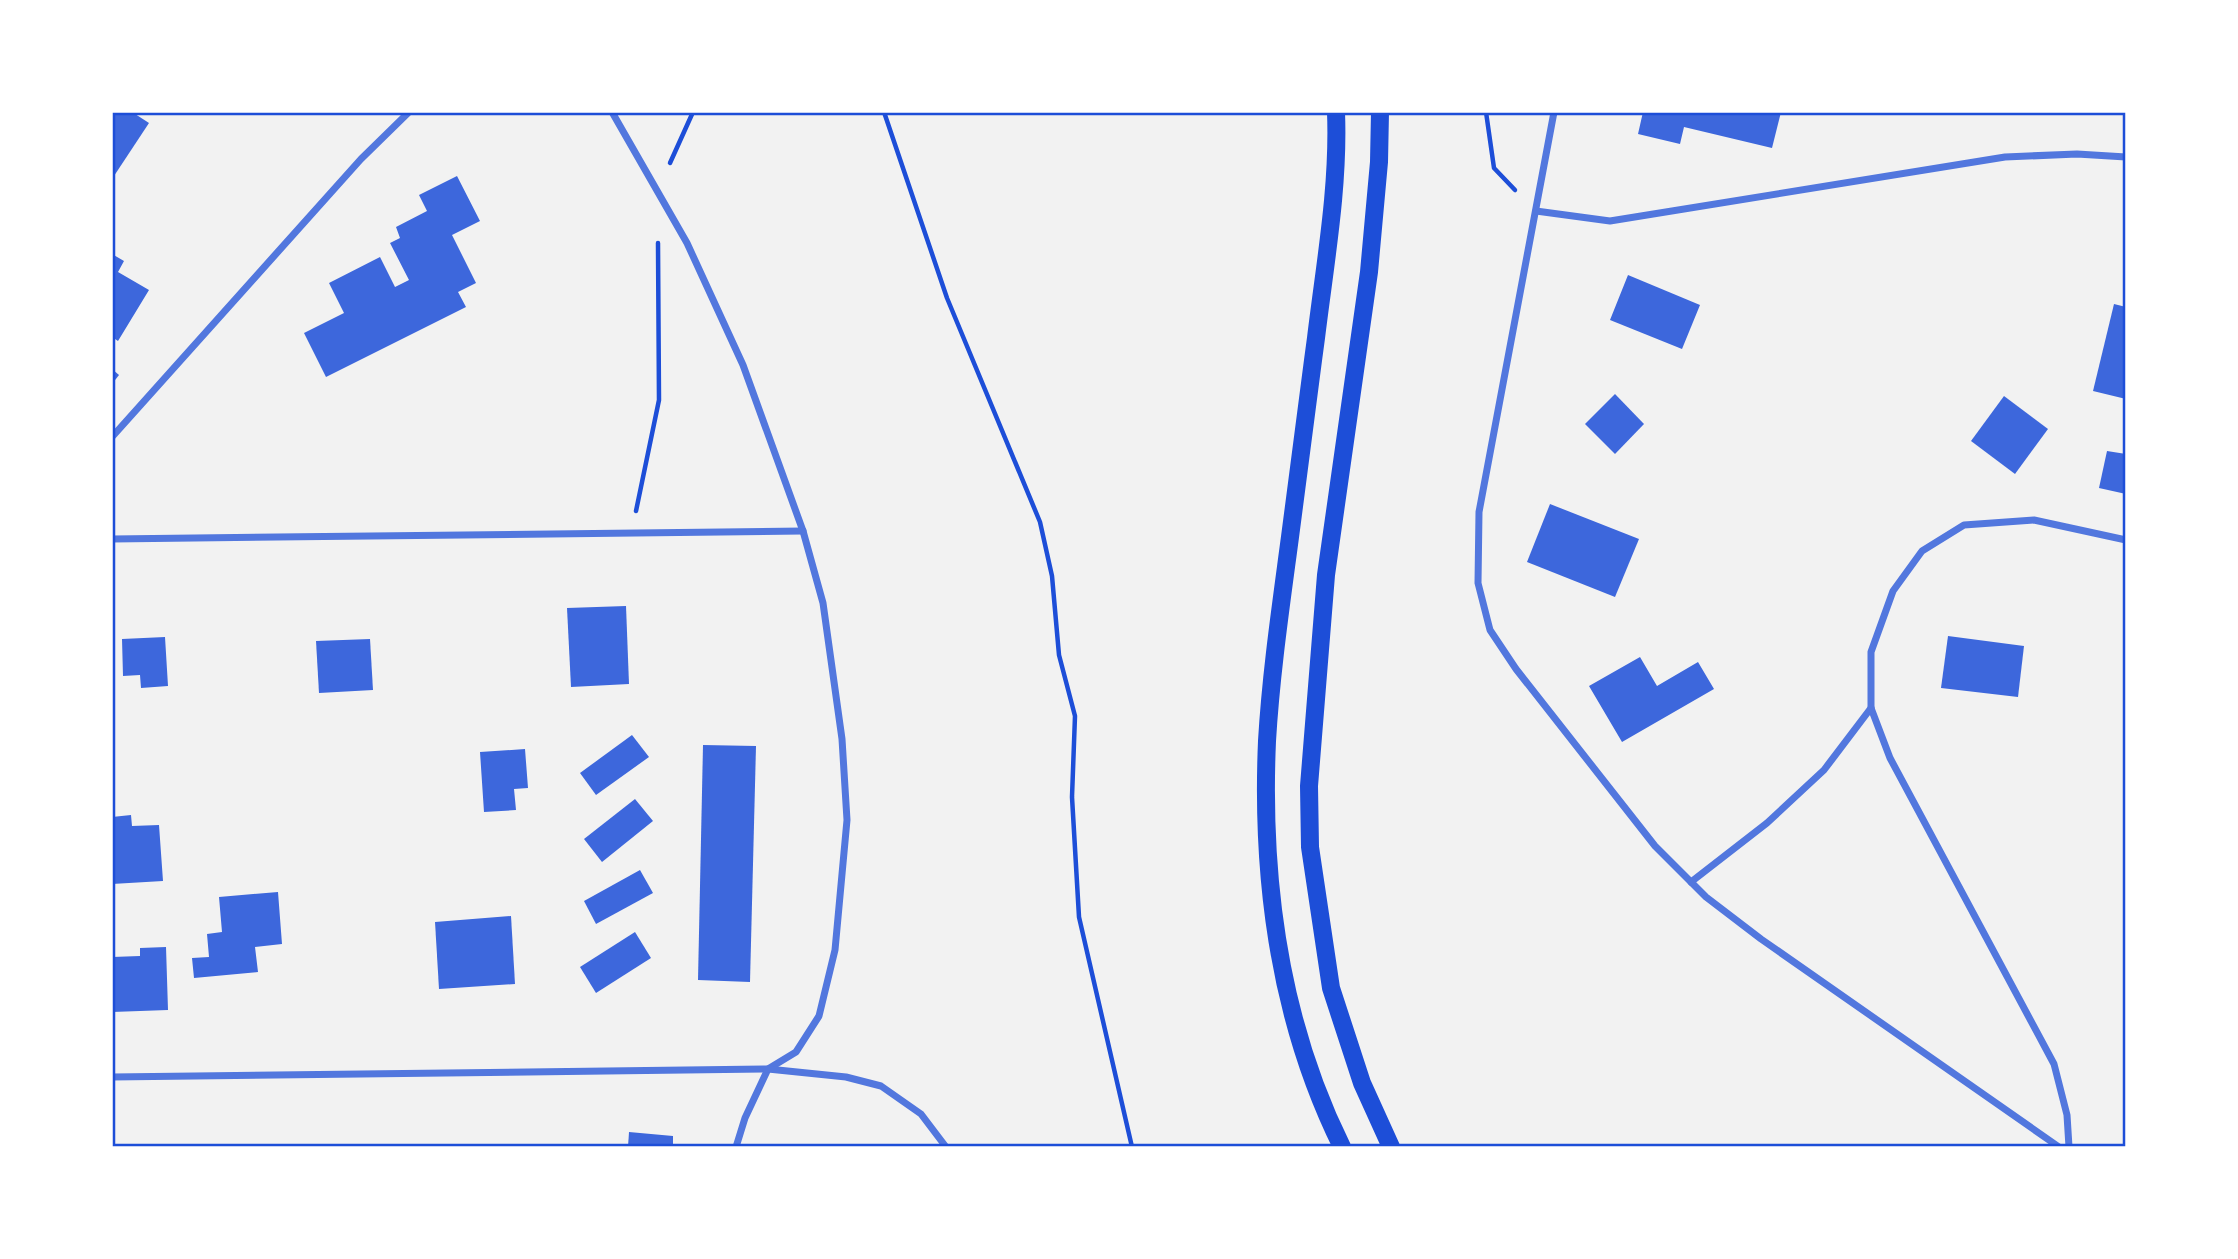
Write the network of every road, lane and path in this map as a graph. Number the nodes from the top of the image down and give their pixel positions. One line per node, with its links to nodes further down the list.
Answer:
1 (409, 112): 12 (street)
2 (612, 112): 10 (street)
3 (693, 112): 10 (path)
4 (884, 112): 23 (path)
5 (1336, 112): 24 (main road)
6 (1380, 112): 25 (main road)
7 (1486, 112): 11 (path)
8 (1554, 112): 11 (street)
9 (2126, 157): 11 (street)
10 (657, 192): 13 (street); 14 (path)
11 (1536, 211): 18 (street)
12 (112, 437)
13 (803, 531): 14 (street); 19 (street)
14 (632, 533): 15 (street)
15 (112, 539)
16 (2126, 540): 17 (street)
17 (1871, 708): 18 (street); 27 (street)
18 (1691, 882): 26 (street)
19 (768, 1069): 20 (street); 21 (street); 22 (street)
20 (112, 1077)
21 (736, 1147)
22 (946, 1147)
23 (1132, 1147)
24 (1342, 1147)
25 (1391, 1147)
26 (2059, 1147)
27 (2068, 1147)

